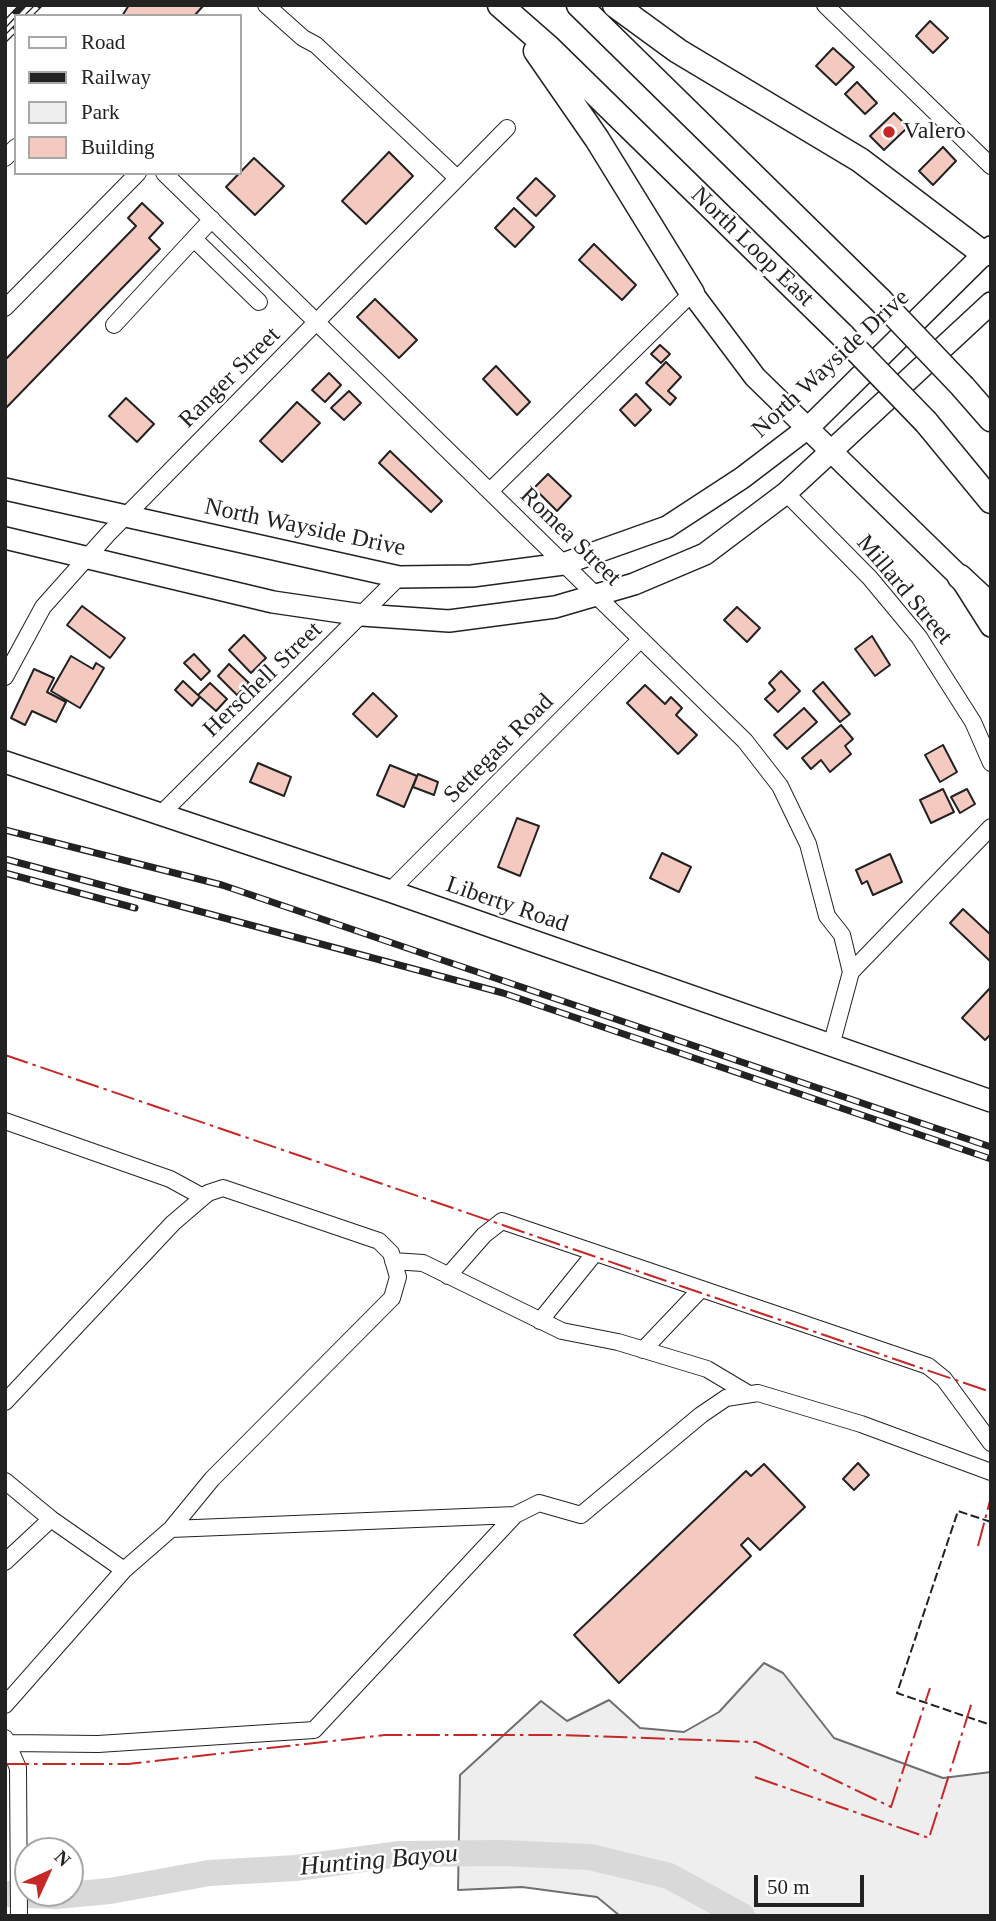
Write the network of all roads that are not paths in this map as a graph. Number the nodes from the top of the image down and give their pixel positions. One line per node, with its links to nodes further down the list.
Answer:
1 (266, 5): 10 (street)
2 (579, 5): 20 (highway, North Loop East, bridge)
3 (615, 5): 13 (highway)
4 (825, 5): 7 (street)
5 (508, 13): 14 (highway); 26 (highway, North Loop East, bridge)
6 (507, 128): 10 (street, Ranger Street)
7 (991, 166)
8 (136, 175): 17 (street)
9 (166, 175): 11 (street, Romea Street)
10 (456, 177): 18 (street, Ranger Street)
11 (212, 219): 12 (street); 18 (street, Romea Street)
12 (194, 239): 15 (street); 19 (street)
13 (989, 254): 21 (main road, North Wayside Drive)
14 (692, 293): 21 (main road); 24 (street)
15 (259, 302)
16 (991, 303): 22 (main road)
17 (5, 307)
18 (318, 321): 24 (street, Romea Street); 27 (street, Ranger Street)
19 (114, 325)
20 (991, 419)
21 (809, 427): 22 (main road); 30 (main road, North Wayside Drive)
22 (832, 451): 25 (main road); 32 (main road)
23 (5, 489): 27 (main road, North Wayside Drive)
24 (490, 491): 30 (street, Romea Street)
25 (786, 493): 33 (main road); 40 (street, Millard Street)
26 (991, 501)
27 (125, 517): 29 (street, Ranger Street); 31 (main road, North Wayside Drive)
28 (5, 538): 29 (main road)
29 (88, 557): 35 (main road); 38 (street, Ranger Street)
30 (563, 564): 31 (main road, North Wayside Drive); 33 (street, Romea Street)
31 (399, 577): 35 (street, Herschell Street)
32 (960, 577): 34 (highway); 36 (main road)
33 (599, 595): 35 (main road); 37 (street, Romea Street)
34 (991, 606)
35 (362, 615): 41 (street, Herschell Street)
36 (991, 626)
37 (641, 639): 43 (street, Settegast Road); 44 (street, Romea Street)
38 (5, 677)
39 (5, 762): 41 (main road, Liberty Road)
40 (991, 763)
41 (159, 816): 43 (main road, Liberty Road)
42 (991, 827): 44 (street)
43 (390, 891): 45 (main road, Liberty Road)
44 (851, 972): 45 (street)
45 (831, 1046): 46 (main road, Liberty Road)
46 (991, 1101)
47 (5, 1121): 48 (street)
48 (202, 1197): 50 (street); 56 (street)
49 (595, 1253): 51 (street); 52 (street); 53 (street)
50 (393, 1261): 51 (street); 62 (street)
51 (448, 1276): 53 (street)
52 (701, 1289): 54 (street); 57 (street)
53 (540, 1321): 54 (street)
54 (643, 1350): 55 (street)
55 (749, 1394): 58 (street); 60 (street)
56 (5, 1402)
57 (991, 1443)
58 (991, 1472)
59 (5, 1481): 61 (street)
60 (515, 1515): 62 (street); 66 (street)
61 (51, 1519): 63 (street); 64 (street)
62 (171, 1529): 64 (street)
63 (5, 1562)
64 (124, 1570): 65 (street)
65 (5, 1706)
66 (7, 1741): 67 (street)
67 (19, 1916)

